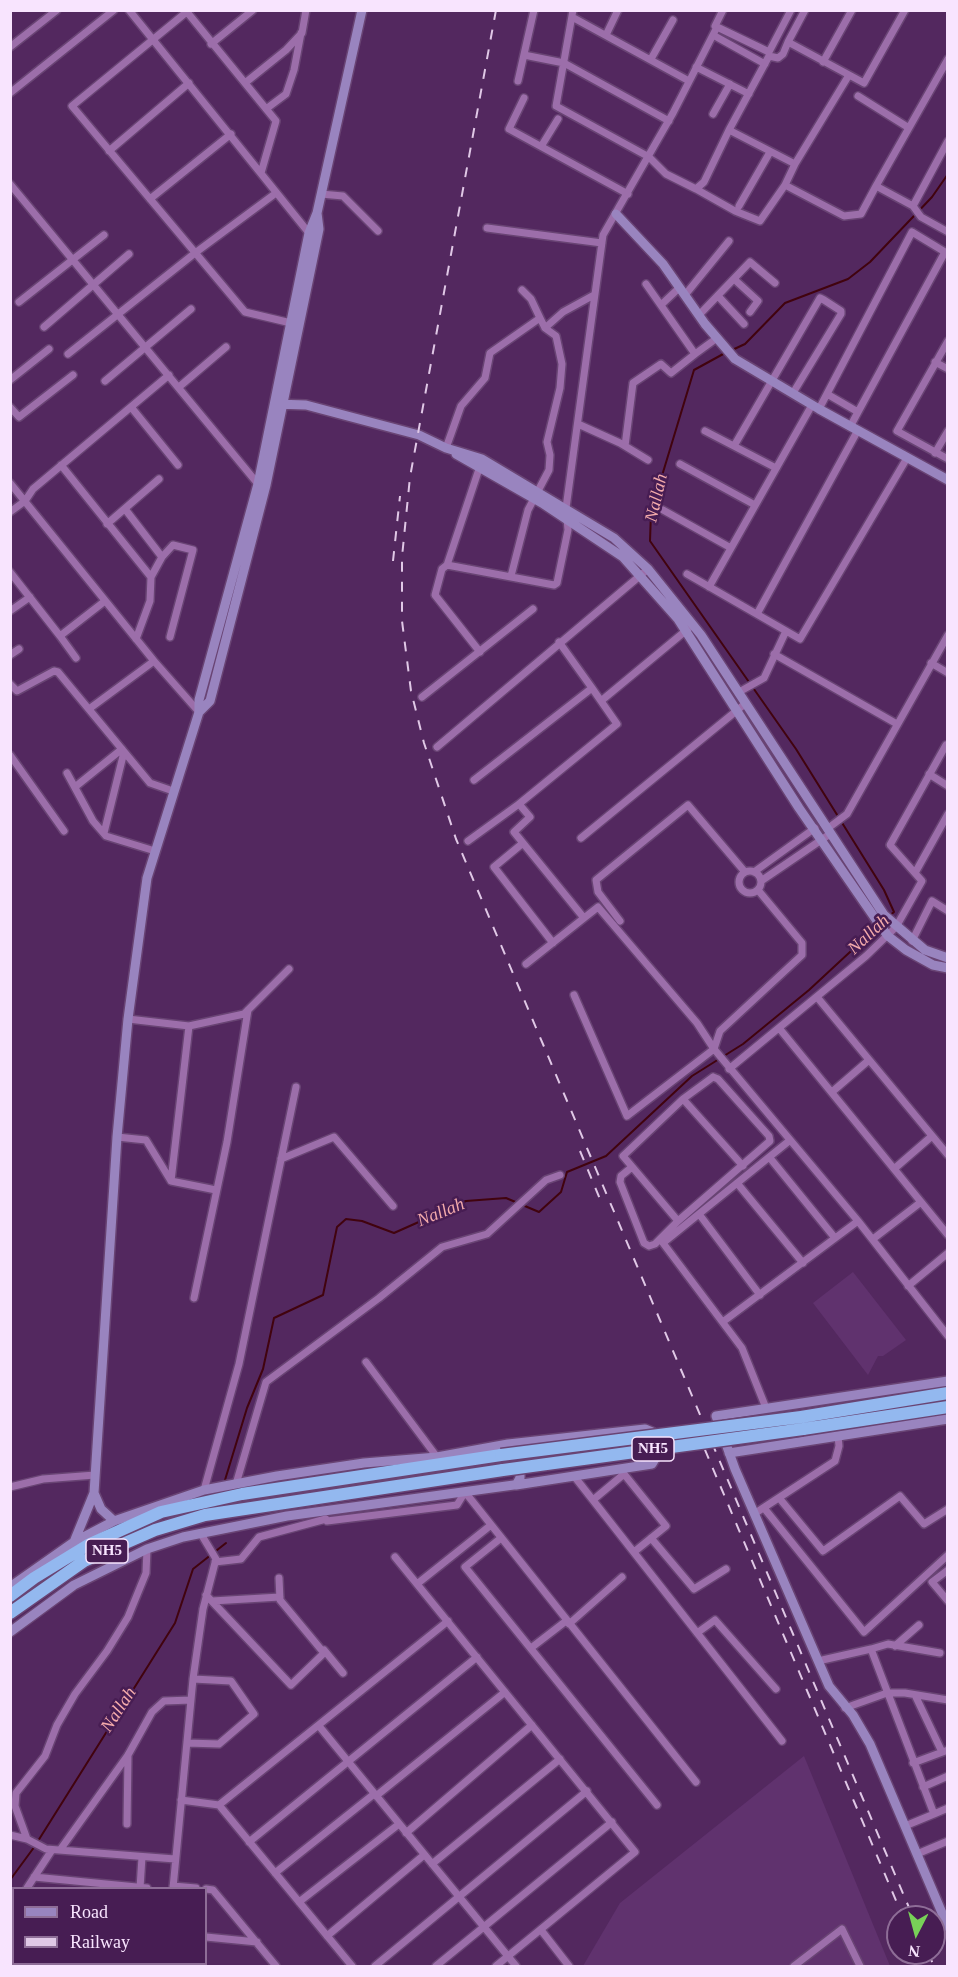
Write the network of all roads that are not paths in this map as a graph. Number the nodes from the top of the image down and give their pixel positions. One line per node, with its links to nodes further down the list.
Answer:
1 (57, 10): 24 (street)
2 (114, 10): 38 (street)
3 (129, 10): 21 (street)
4 (253, 10): 23 (street)
5 (306, 10): 18 (street)
6 (362, 10): 61 (street)
7 (534, 10): 25 (street)
8 (618, 10): 19 (street)
9 (723, 10): 17 (street)
10 (791, 10): 17 (street)
11 (805, 10): 22 (street)
12 (852, 10): 28 (street)
13 (905, 10): 32 (street)
14 (188, 11): 21 (street); 23 (street)
15 (573, 14): 19 (street); 29 (street)
16 (673, 20): 26 (street)
17 (717, 27): 20 (street)
18 (302, 33): 36 (street); 42 (street)
19 (606, 35): 26 (street)
20 (713, 35): 30 (street); 31 (street)
21 (154, 40): 35 (street); 51 (street)
22 (788, 42): 28 (street); 30 (street)
23 (211, 44): 36 (street)
24 (10, 47)
25 (524, 55): 29 (street); 33 (street)
26 (651, 59): 34 (street)
27 (948, 59): 46 (street)
28 (824, 62): 32 (street)
29 (564, 63): 45 (street); 53 (street)
30 (765, 64): 39 (street)
31 (696, 67): 34 (street); 37 (street)
32 (849, 75): 54 (street)
33 (518, 81)
34 (689, 81): 45 (street)
35 (189, 83): 48 (street); 51 (street)
36 (244, 83): 42 (street)
37 (730, 84): 39 (street); 43 (street)
38 (10, 93)
39 (749, 94): 47 (street)
40 (858, 96): 46 (street)
41 (524, 98): 50 (street)
42 (266, 109): 55 (street)
43 (713, 114)
44 (558, 119): 50 (street)
45 (669, 121): 53 (street)
46 (909, 128): 58 (street)
47 (729, 130): 52 (street); 59 (street)
48 (231, 134): 55 (street); 63 (street)
49 (948, 141): 65 (street)
50 (542, 145): 62 (street)
51 (109, 151): 63 (street)
52 (770, 152): 54 (street); 64 (street)
53 (649, 157): 59 (street); 62 (street)
54 (795, 164): 57 (street)
55 (261, 173): 60 (street)
56 (10, 184): 77 (street)
57 (785, 185): 58 (street); 59 (street)
58 (876, 186): 65 (street)
59 (696, 189)
60 (276, 193): 71 (street); 75 (street)
61 (321, 194): 66 (street); 69 (street)
62 (628, 194): 67 (street)
63 (150, 199): 75 (street)
64 (739, 206)
65 (913, 206): 70 (street)
66 (317, 213): 71 (street); 114 (street)
67 (616, 214): 74 (street); 83 (street)
68 (487, 228): 74 (street)
69 (378, 231)
70 (948, 232)
71 (309, 233): 93 (street)
72 (104, 235): 77 (street)
73 (729, 241): 83 (street)
74 (602, 243): 84 (street)
75 (195, 253): 91 (street); 93 (street)
76 (129, 254): 81 (street)
77 (74, 261): 81 (street); 86 (street)
78 (734, 279): 79 (street); 85 (street); 89 (street)
79 (775, 283)
80 (646, 284): 87 (street)
81 (93, 286): 91 (street); 95 (street)
82 (522, 290): 92 (street)
83 (682, 291): 87 (street); 90 (street)
84 (594, 295): 96 (street); 119 (street)
85 (718, 296): 90 (street); 94 (street)
86 (19, 302)
87 (661, 305): 103 (street)
88 (191, 309): 99 (street)
89 (750, 312)
90 (699, 315): 97 (street)
91 (117, 316): 99 (street); 102 (street)
92 (540, 318): 96 (street); 125 (street)
93 (291, 323): 114 (street)
94 (744, 324)
95 (44, 327)
96 (545, 328): 140 (street)
97 (717, 338): 103 (street); 110 (street)
98 (948, 341): 104 (street)
99 (146, 347): 107 (street); 109 (street)
100 (226, 347): 111 (street)
101 (50, 349): 108 (street)
102 (68, 354)
103 (695, 354): 123 (street)
104 (935, 362): 105 (street); 126 (street)
105 (948, 369)
106 (73, 375): 115 (street)
107 (169, 375): 111 (street); 116 (street)
108 (10, 380)
109 (105, 381)
110 (771, 381): 112 (street); 112 (street); 124 (street)
111 (179, 387): 139 (street)
112 (793, 393): 117 (street)
113 (827, 394): 117 (street); 118 (street); 118 (street)
114 (279, 404): 125 (street); 139 (street); 186 (street)
115 (10, 407)
116 (131, 407): 131 (street); 132 (street)
117 (815, 407): 120 (street); 134 (street)
118 (858, 412): 120 (street)
119 (578, 424): 123 (street); 143 (street)
120 (854, 429): 127 (street); 162 (street)
121 (705, 431): 124 (street)
122 (948, 431): 126 (street)
123 (625, 446): 130 (street)
124 (734, 446): 134 (street)
125 (446, 448): 128 (street); 135 (street)
126 (935, 453): 129 (street)
127 (907, 458): 137 (street); 164 (street)
128 (482, 459): 135 (street); 140 (street)
129 (948, 459)
130 (648, 460)
131 (62, 465): 141 (street); 148 (street)
132 (178, 465)
133 (680, 465): 142 (street)
134 (776, 468): 142 (street)
135 (479, 470): 140 (street); 151 (street)
136 (159, 479): 144 (street)
137 (948, 480)
138 (10, 483): 141 (street)
139 (258, 484): 186 (street)
140 (534, 494): 143 (street); 147 (street); 155 (street)
141 (25, 501): 146 (street); 159 (street)
142 (755, 505): 149 (street)
143 (566, 508): 147 (street); 153 (street)
144 (125, 509): 148 (street); 150 (street)
145 (663, 510): 149 (street)
146 (10, 512)
147 (569, 521): 153 (street); 155 (street)
148 (107, 524): 156 (street)
149 (731, 548): 157 (street)
150 (162, 557): 156 (street); 166 (street)
151 (447, 565): 155 (street); 171 (street)
152 (10, 572): 158 (street)
153 (644, 572): 163 (street); 169 (street)
154 (687, 574): 157 (street)
155 (510, 576)
156 (151, 577): 167 (street)
157 (709, 586): 162 (street)
158 (30, 597): 161 (street); 165 (street)
159 (105, 601): 165 (street); 167 (street)
160 (533, 609): 171 (street)
161 (10, 611)
162 (757, 614): 164 (street)
163 (689, 627): 180 (street); 182 (street); 185 (street)
164 (786, 631): 172 (street)
165 (60, 636): 174 (street)
166 (170, 636)
167 (136, 639): 175 (street)
168 (946, 641): 176 (street)
169 (559, 642): 179 (street); 189 (street)
170 (19, 649): 173 (street)
171 (480, 652): 181 (street)
172 (774, 654): 180 (street); 187 (street)
173 (10, 655)
174 (76, 658)
175 (154, 661): 184 (street); 186 (street)
176 (931, 663): 177 (street); 187 (street)
177 (948, 673)
178 (10, 684): 184 (street)
179 (592, 688): 182 (street); 194 (street)
180 (740, 692): 183 (street)
181 (422, 697)
182 (601, 700): 198 (street)
183 (746, 703): 185 (street); 200 (street)
184 (88, 709): 190 (street)
185 (738, 709): 201 (street); 204 (street)
186 (199, 712): 197 (street)
187 (897, 724): 200 (street)
188 (946, 745): 193 (street)
189 (437, 747)
190 (122, 750): 196 (street); 197 (street); 203 (street)
191 (10, 754): 202 (street)
192 (67, 773): 196 (street)
193 (929, 774): 195 (street); 211 (street)
194 (474, 780)
195 (948, 786)
196 (75, 787): 203 (street)
197 (173, 791): 208 (street)
198 (519, 804): 206 (street); 207 (street)
199 (948, 813): 211 (street)
200 (828, 828): 201 (street); 205 (street); 217 (street)
201 (813, 829): 205 (street); 210 (street)
202 (64, 831)
203 (104, 832): 208 (street)
204 (581, 838)
205 (821, 840): 212 (street); 217 (street)
206 (468, 841)
207 (523, 843): 215 (street); 219 (street)
208 (155, 851): 227 (street)
209 (745, 872): 210 (street); 213 (street); 216 (street)
210 (754, 872): 212 (street)
211 (915, 873): 217 (street)
212 (761, 881): 213 (street)
213 (758, 890): 230 (street)
214 (948, 911): 218 (street)
215 (584, 918): 219 (street); 230 (street)
216 (620, 921)
217 (886, 925): 218 (street); 222 (street); 225 (street)
218 (912, 941): 220 (street)
219 (553, 943): 221 (street)
220 (948, 958)
221 (526, 964)
222 (948, 968)
223 (290, 969): 226 (street)
224 (574, 995): 230 (street)
225 (817, 997): 229 (street); 231 (street)
226 (248, 1010): 228 (street); 250 (street)
227 (128, 1019): 228 (street); 239 (street)
228 (189, 1026): 248 (street)
229 (779, 1028): 232 (street); 234 (street)
230 (714, 1049): 232 (street)
231 (869, 1060): 234 (street); 238 (street)
232 (729, 1069): 236 (street)
233 (296, 1087): 243 (street)
234 (832, 1092): 246 (street)
235 (683, 1099): 237 (street); 244 (street); 245 (street)
236 (757, 1102): 237 (street); 240 (street)
237 (746, 1110): 244 (street)
238 (932, 1136): 241 (street); 246 (street)
239 (117, 1137): 248 (street); 277 (street)
240 (789, 1141): 242 (street); 255 (street)
241 (948, 1155)
242 (770, 1158): 249 (street); 257 (street)
243 (281, 1159): 252 (street); 283 (street)
244 (743, 1166): 254 (street)
245 (632, 1167): 254 (street); 254 (street)
246 (894, 1169): 251 (street)
247 (560, 1175): 280 (street)
248 (171, 1181): 250 (street)
249 (737, 1183): 253 (street); 260 (street)
250 (216, 1190): 263 (street)
251 (921, 1202): 256 (street); 258 (street)
252 (393, 1206)
253 (699, 1214): 262 (street); 264 (street)
254 (678, 1221)
255 (858, 1221): 257 (street); 258 (street)
256 (948, 1235)
257 (835, 1238): 260 (street)
258 (873, 1239): 261 (street)
259 (948, 1253): 261 (street)
260 (803, 1263): 262 (street)
261 (908, 1286): 265 (street)
262 (760, 1294): 264 (street)
263 (194, 1298)
264 (724, 1321): 270 (street)
265 (948, 1336)
266 (366, 1362): 275 (street)
267 (948, 1381): 270 (street)
268 (948, 1393): 310 (highway, NH5, bridge)
269 (948, 1407): 314 (highway, NH5, bridge)
270 (766, 1408): 274 (street)
271 (948, 1419): 272 (street)
272 (838, 1437): 274 (street); 286 (street)
273 (508, 1444): 275 (street); 276 (street); 281 (street)
274 (729, 1453): 290 (street)
275 (437, 1457): 280 (street)
276 (622, 1472): 279 (street); 287 (street); 296 (street)
277 (95, 1476): 282 (street); 285 (street)
278 (574, 1476): 279 (street); 287 (street)
279 (528, 1483): 281 (street)
280 (236, 1484): 283 (street)
281 (516, 1485): 284 (street)
282 (10, 1487)
283 (204, 1490): 292 (street)
284 (465, 1492): 291 (street); 293 (street)
285 (94, 1493): 292 (street); 297 (street)
286 (780, 1499): 288 (street); 289 (street)
287 (592, 1500): 299 (street)
288 (764, 1509): 290 (street); 300 (street)
289 (948, 1509)
290 (754, 1514): 326 (street)
291 (325, 1516): 294 (street); 302 (street)
292 (114, 1521): 297 (street)
293 (490, 1525): 295 (street); 307 (street)
294 (201, 1534): 298 (street); 302 (street)
295 (501, 1538): 316 (street); 321 (street)
296 (651, 1538): 299 (street); 303 (street)
297 (74, 1542): 308 (street)
298 (147, 1549): 318 (street); 361 (street)
299 (634, 1552): 319 (street)
300 (948, 1556)
301 (395, 1557): 307 (street)
302 (215, 1560): 309 (street)
303 (726, 1569)
304 (948, 1570): 313 (street)
305 (622, 1577): 316 (street)
306 (279, 1578): 311 (street)
307 (417, 1584): 315 (street)
308 (10, 1587)
309 (206, 1595): 312 (street); 328 (street)
310 (10, 1596)
311 (280, 1597): 312 (street); 323 (street)
312 (212, 1601): 323 (street)
313 (948, 1601)
314 (10, 1613)
315 (448, 1621): 325 (street); 337 (street)
316 (568, 1622): 321 (street); 346 (street)
317 (919, 1625): 320 (street)
318 (10, 1632)
319 (697, 1633): 329 (street); 338 (street)
320 (895, 1646): 322 (street); 324 (street)
321 (531, 1648): 352 (street)
322 (871, 1649): 326 (street); 331 (street)
323 (324, 1650): 327 (street)
324 (940, 1653)
325 (477, 1657): 330 (street); 343 (street)
326 (818, 1662): 335 (street)
327 (343, 1672)
328 (193, 1679): 333 (street); 339 (street)
329 (776, 1689)
330 (506, 1692): 336 (street); 349 (street)
331 (887, 1693): 332 (street); 335 (street); 344 (street)
332 (915, 1695): 334 (street); 340 (street)
333 (191, 1700): 339 (street); 341 (street)
334 (948, 1700)
335 (845, 1708): 358 (street)
336 (532, 1725): 342 (street); 359 (street)
337 (319, 1726): 343 (street); 351 (street)
338 (782, 1741)
339 (187, 1743): 350 (street)
340 (945, 1751): 344 (street)
341 (128, 1755): 356 (street); 364 (street)
342 (560, 1759): 348 (street); 369 (street)
343 (348, 1762): 349 (street); 363 (street)
344 (913, 1763): 347 (street)
345 (948, 1776): 347 (street)
346 (696, 1782)
347 (923, 1787): 354 (street)
348 (587, 1791): 355 (street); 377 (street)
349 (375, 1795): 357 (street); 370 (street)
350 (181, 1800): 351 (street); 368 (street)
351 (219, 1805): 363 (street)
352 (657, 1805)
353 (948, 1808): 354 (street)
354 (934, 1814): 358 (street)
355 (612, 1822): 379 (street); 381 (street)
356 (127, 1824)
357 (399, 1824): 359 (street); 378 (street)
358 (905, 1826): 365 (street)
359 (406, 1833): 366 (street)
360 (10, 1835): 361 (street)
361 (27, 1839): 364 (street)
362 (948, 1841): 365 (street)
363 (249, 1842): 370 (street)
364 (53, 1850): 367 (street); 371 (street)
365 (917, 1854): 380 (street)
366 (424, 1855): 369 (street); 382 (street)
367 (142, 1857): 368 (street); 374 (street)
368 (176, 1859): 375 (street)
369 (432, 1864): 377 (street)
370 (275, 1873): 378 (street)
371 (34, 1877): 372 (street); 373 (street)
372 (28, 1887)
373 (130, 1887)
374 (140, 1887)
375 (173, 1887)
376 (207, 1890): 384 (street)
377 (459, 1897): 379 (street); 388 (street)
378 (299, 1902): 382 (street)
379 (483, 1927): 385 (street); 389 (street)
380 (948, 1927)
381 (540, 1930): 385 (street); 392 (street)
382 (327, 1936): 387 (street)
383 (207, 1937): 384 (street)
384 (257, 1942): 386 (street)
385 (508, 1957): 390 (street); 391 (street)
386 (276, 1966)
387 (352, 1966)
388 (375, 1966)
389 (436, 1966)
390 (496, 1966)
391 (516, 1966)
392 (569, 1966)
393 (794, 1966): 394 (street)
394 (860, 1966)

